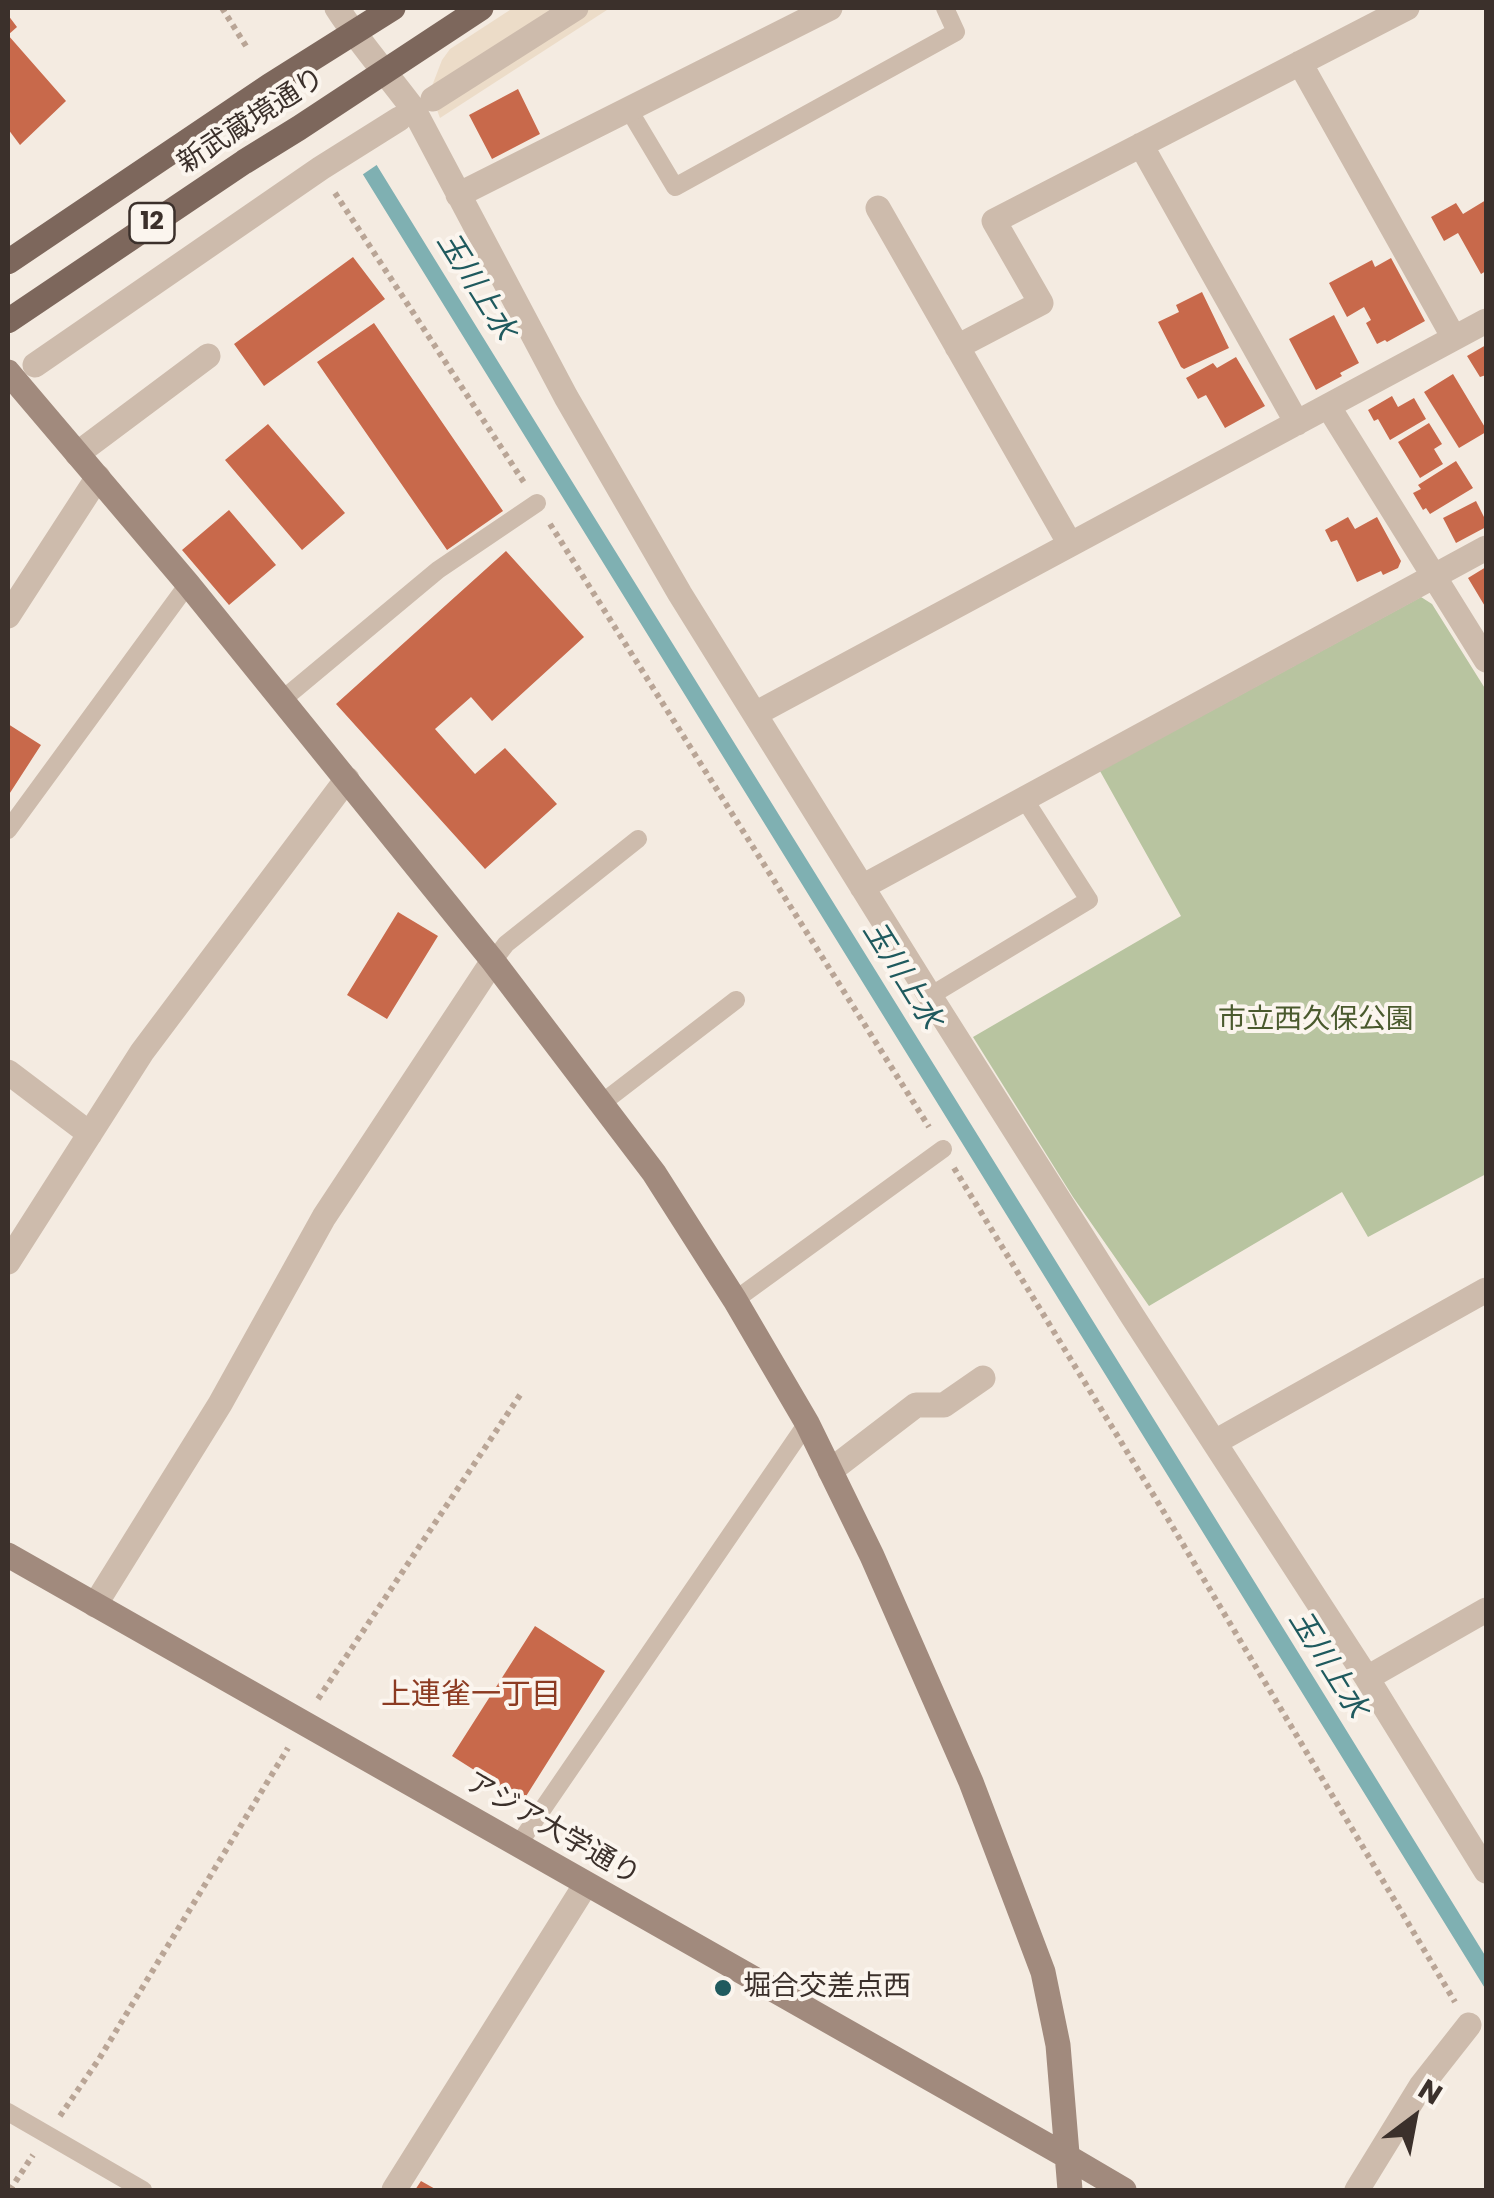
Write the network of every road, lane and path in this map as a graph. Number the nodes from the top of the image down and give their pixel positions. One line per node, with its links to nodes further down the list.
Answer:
1 (222, 8): 10 (path)
2 (337, 8): 9 (street)
3 (393, 8): 9 (main road, 新武蔵境通り / 12)
4 (481, 8): 12 (main road, 新武蔵境通り / 12)
5 (576, 8): 13 (street)
6 (830, 8): 14 (street)
7 (945, 8): 14 (lane)
8 (1408, 8): 11 (street)
9 (349, 36): 12 (street); 20 (main road, 新武蔵境通り / 12)
10 (246, 46)
11 (1300, 63): 16 (street); 23 (street)
12 (378, 75): 18 (street); 22 (main road, 新武蔵境通り / 12)
13 (433, 99)
14 (629, 110): 18 (street)
15 (399, 119): 17 (street)
16 (1141, 145): 24 (street); 29 (street)
17 (328, 179): 26 (street); 32 (path)
18 (458, 195): 40 (street)
19 (878, 208): 24 (street)
20 (8, 262)
21 (1486, 320): 23 (street)
22 (8, 321)
23 (1454, 338): 28 (street)
24 (958, 347): 33 (street)
25 (208, 356): 30 (street)
26 (36, 365)
27 (8, 372): 30 (street)
28 (1328, 406): 29 (street); 35 (street)
29 (1297, 423): 33 (street)
30 (78, 454): 31 (street)
31 (98, 477): 36 (street); 37 (street)
32 (537, 504): 39 (lane); 52 (path)
33 (1070, 544): 40 (street)
34 (1486, 548): 35 (street)
35 (1435, 576): 38 (street); 42 (street)
36 (188, 584): 39 (street); 43 (lane)
37 (8, 616)
38 (1486, 660)
39 (282, 700): 41 (street)
40 (756, 714): 45 (street)
41 (347, 779): 46 (street); 51 (street)
42 (1025, 800): 45 (street); 47 (lane)
43 (8, 830)
44 (638, 838): 46 (lane)
45 (862, 886): 47 (street)
46 (493, 961): 50 (street); 62 (street)
47 (930, 996): 59 (street)
48 (736, 1000): 50 (lane)
49 (8, 1072): 51 (street)
50 (602, 1104): 55 (street)
51 (90, 1134): 53 (street)
52 (943, 1149): 55 (lane); 70 (path)
53 (8, 1262)
54 (1486, 1290): 59 (street)
55 (736, 1300): 58 (street)
56 (983, 1378): 60 (street)
57 (522, 1392): 65 (path)
58 (806, 1423): 60 (street); 67 (lane)
59 (1215, 1442): 64 (street)
60 (830, 1471): 73 (street)
61 (8, 1555): 62 (street, アジア大学通り)
62 (95, 1605): 66 (street, アジア大学通り)
63 (1486, 1610): 64 (street)
64 (1367, 1678): 68 (street)
65 (319, 1697)
66 (303, 1723): 67 (street, アジア大学通り); 72 (path)
67 (518, 1846): 69 (street, アジア大学通り)
68 (1486, 1871)
69 (586, 1884): 73 (street, アジア大学通り); 76 (street)
70 (1469, 2026): 79 (street)
71 (8, 2112): 72 (lane)
72 (47, 2135): 74 (path); 75 (lane)
73 (1068, 2157): 77 (street); 78 (street, アジア大学通り)
74 (10, 2190)
75 (143, 2190)
76 (394, 2190)
77 (1070, 2190)
78 (1124, 2190)
79 (1357, 2190)

